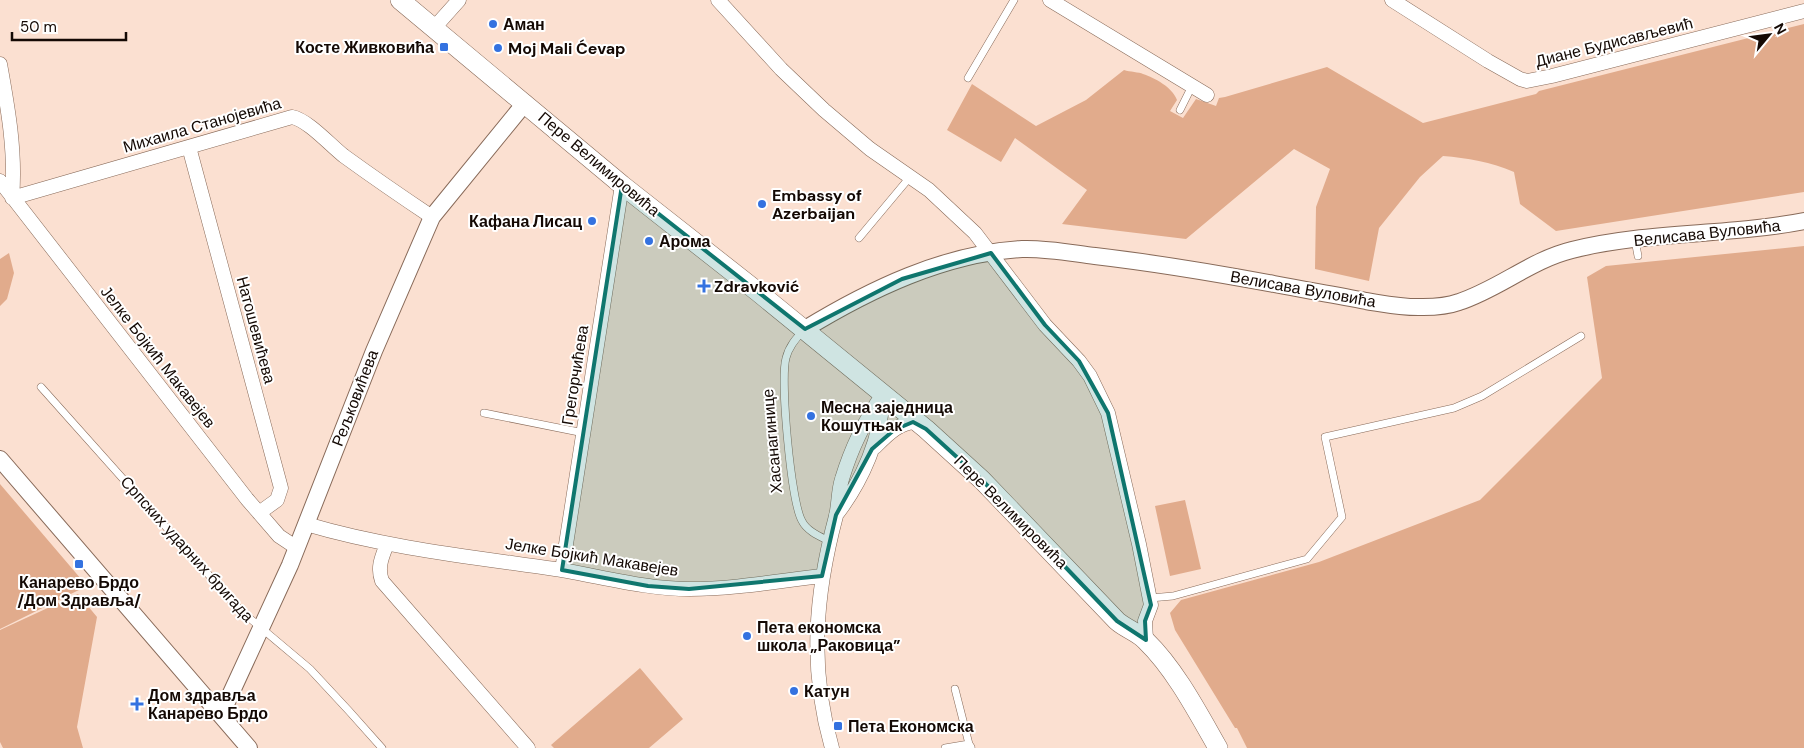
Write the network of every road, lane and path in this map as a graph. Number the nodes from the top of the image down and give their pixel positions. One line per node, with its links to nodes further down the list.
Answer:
1 (400, 0): 8 (main road, Пере Велимировића)
2 (459, 0): 8 (street)
3 (718, 0): 16 (street)
4 (1014, 0): 10 (lane)
5 (1050, 0): 11 (street)
6 (1392, 0): 7 (street, Диане Будисављевић)
7 (1804, 12)
8 (434, 28): 13 (main road, Пере Велимировића)
9 (0, 64): 19 (street)
10 (968, 78)
11 (1192, 86): 12 (street); 14 (lane)
12 (1206, 95)
13 (525, 103): 18 (main road, Пере Велимировића); 20 (street, Рељковићева)
14 (1180, 110)
15 (189, 147): 19 (street, Михаила Станојевића); 20 (street, Михаила Станојевића); 35 (street, Натошевићева)
16 (910, 177): 22 (lane); 24 (street)
17 (0, 181): 19 (street, Јелке Бојкић Макавејев)
18 (622, 184): 26 (main road, Пере Велимировића); 32 (street, Грегорчићева)
19 (12, 198): 35 (street, Јелке Бојкић Макавејев)
20 (432, 217): 37 (street, Рељковићева)
21 (1804, 221): 23 (street, Велисава Вуловића)
22 (859, 238)
23 (1635, 240): 24 (street, Велисава Вуловића); 25 (lane)
24 (992, 253): 26 (street, Велисава Вуловића); 43 (street)
25 (1638, 256)
26 (805, 329): 29 (main road, Пере Велимировића); 38 (lane, Хасанагинице)
27 (1582, 336): 43 (lane)
28 (41, 387): 44 (lane, Српских ударних бригада)
29 (883, 394): 31 (main road, Пере Велимировића); 33 (street); 36 (street)
30 (484, 413): 32 (lane)
31 (918, 422): 33 (street); 45 (main road, Пере Велимировића)
32 (584, 433): 41 (street, Грегорчићева)
33 (872, 449): 36 (street)
34 (0, 459): 47 (street)
35 (259, 513): 40 (street, Јелке Бојкић Макавејев)
36 (836, 515): 38 (street)
37 (306, 524): 39 (street, Јелке Бојкић Макавејев); 40 (street, Рељковићева)
38 (829, 541): 42 (street)
39 (387, 544): 41 (street, Јелке Бојкић Макавејев); 51 (street)
40 (297, 548): 44 (street, Рељковићева)
41 (562, 570): 42 (street, Јелке Бојкић Макавејев)
42 (822, 576): 52 (street)
43 (1150, 598): 45 (street)
44 (261, 630): 47 (street, Рељковићева); 50 (lane, Српских ударних бригада)
45 (1146, 640): 54 (main road, Пере Велимировића)
46 (954, 689): 48 (lane)
47 (221, 715): 49 (street)
48 (970, 746): 53 (lane)
49 (250, 748)
50 (382, 748)
51 (528, 748)
52 (832, 748)
53 (945, 748)
54 (1218, 748)

